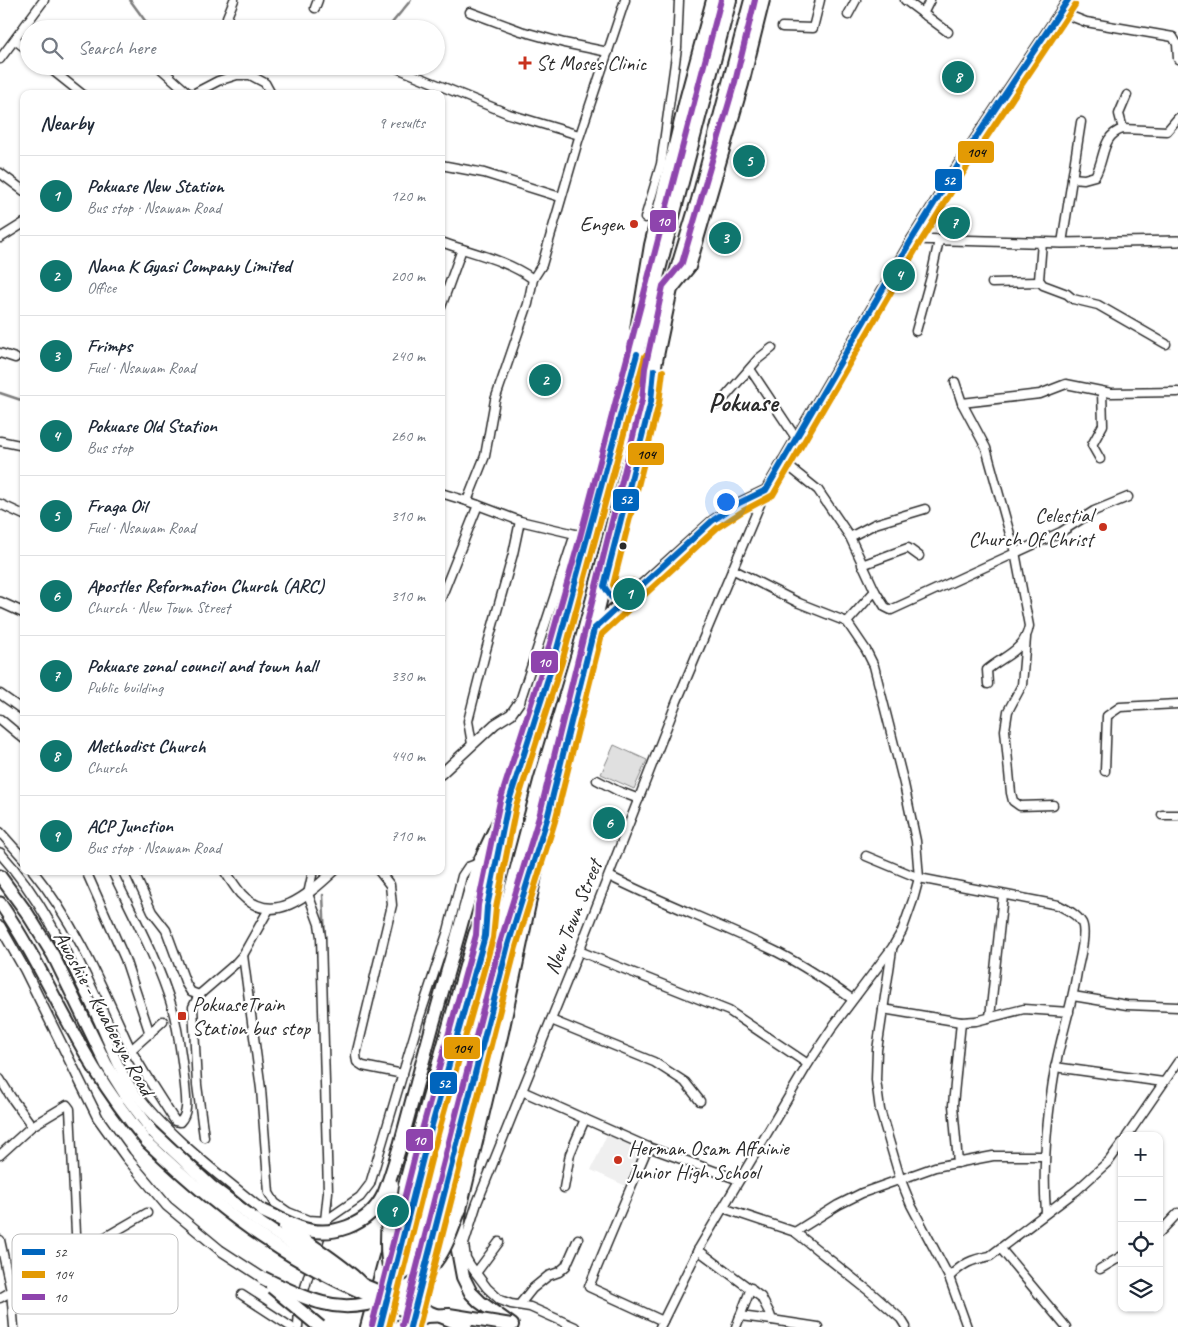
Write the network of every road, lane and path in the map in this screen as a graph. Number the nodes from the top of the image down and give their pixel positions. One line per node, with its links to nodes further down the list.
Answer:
1 (44, 0): 18 (street)
2 (234, 0): 17 (street)
3 (624, 0): 24 (street)
4 (679, 0): 49 (street)
5 (712, 0): 47 (main road)
6 (730, 0): 51 (highway)
7 (751, 0): 63 (highway)
8 (764, 0): 63 (main road)
9 (820, 0): 19 (street)
10 (856, 0): 16 (street)
11 (905, 0): 15 (street)
12 (930, 0): 15 (street)
13 (1063, 4): 26 (street); 53 (street)
14 (470, 12): 24 (street)
15 (923, 14): 20 (street)
16 (848, 15)
17 (227, 17)
18 (30, 20)
19 (782, 27)
20 (948, 32)
21 (20, 33): 22 (street)
22 (15, 40): 23 (street); 25 (street)
23 (20, 44)
24 (608, 52): 42 (street)
25 (0, 59)
26 (1178, 59)
27 (58, 75): 34 (street)
28 (168, 75): 35 (street)
29 (237, 75): 32 (street)
30 (237, 75): 36 (street)
31 (250, 75): 37 (street)
32 (250, 75)
33 (414, 75): 42 (street)
34 (77, 90)
35 (185, 90)
36 (199, 90)
37 (269, 90)
38 (1128, 95): 41 (street)
39 (1178, 118): 41 (street)
40 (1081, 122): 45 (street)
41 (1123, 129): 45 (street)
42 (580, 136): 48 (street)
43 (445, 166): 48 (street)
44 (0, 173): 46 (street)
45 (1072, 178): 57 (street)
46 (20, 188)
47 (663, 195): 51 (main road); 66 (main road)
48 (560, 197): 60 (street)
49 (645, 218)
50 (20, 226): 52 (street)
51 (670, 229): 66 (highway)
52 (0, 238)
53 (912, 239): 54 (street); 78 (street)
54 (939, 240): 56 (street); 65 (street)
55 (1178, 240): 57 (street)
56 (1042, 242): 57 (street); 61 (street)
57 (1062, 242)
58 (445, 243): 59 (street)
59 (462, 249): 60 (street); 64 (street)
60 (533, 279): 86 (street)
61 (1040, 282): 62 (street); 67 (street)
62 (992, 283)
63 (671, 289): 72 (highway)
64 (445, 296)
65 (916, 331)
66 (639, 343): 93 (highway)
67 (1166, 344)
68 (772, 348): 71 (street)
69 (0, 353): 70 (street)
70 (15, 358)
71 (750, 369): 77 (street); 78 (street)
72 (654, 370): 99 (highway); 225 (highway)
73 (955, 382): 76 (street)
74 (1102, 392): 75 (street); 76 (street); 81 (street)
75 (1178, 392)
76 (962, 403): 95 (street)
77 (719, 404)
78 (796, 438): 82 (street)
79 (0, 441): 80 (street)
80 (20, 445)
81 (1100, 459)
82 (782, 461): 83 (street); 94 (street)
83 (766, 490): 98 (street, New Town Street); 102 (street)
84 (445, 494): 86 (street)
85 (1128, 497): 95 (street)
86 (467, 501): 88 (street)
87 (0, 504): 90 (street)
88 (478, 505): 91 (street); 100 (street)
89 (926, 509): 94 (street)
90 (20, 513)
91 (520, 521): 92 (street); 115 (street)
92 (575, 534): 93 (street); 110 (street)
93 (588, 537): 120 (highway)
94 (850, 537): 97 (street)
95 (1015, 552): 101 (street); 107 (street)
96 (919, 556): 97 (street)
97 (862, 565): 101 (street)
98 (732, 569): 105 (street); 119 (street, New Town Street)
99 (604, 586): 102 (highway); 106 (highway)
100 (445, 588)
101 (875, 591): 105 (street)
102 (628, 596): 106 (highway)
103 (0, 602): 104 (street)
104 (20, 611)
105 (847, 622): 140 (street)
106 (594, 629): 124 (highway)
107 (1026, 637): 108 (street); 121 (street)
108 (988, 684)
109 (0, 694): 112 (street)
110 (520, 701): 115 (street)
111 (1178, 704): 117 (street)
112 (20, 708)
113 (0, 719): 114 (street)
114 (20, 736)
115 (472, 744): 116 (street)
116 (445, 770)
117 (1104, 771)
118 (597, 780): 119 (street)
119 (639, 798): 139 (street, New Town Street)
120 (508, 804): 129 (highway); 144 (highway)
121 (1053, 806)
122 (1162, 815): 123 (street)
123 (1178, 815)
124 (547, 819): 187 (highway); 227 (highway)
125 (0, 832): 127 (street)
126 (0, 853): 188 (street)
127 (20, 854)
128 (866, 856): 140 (street)
129 (479, 863): 165 (street); 177 (highway)
130 (37, 875): 161 (street)
131 (88, 875): 160 (street)
132 (114, 875): 169 (street)
133 (135, 875): 150 (street)
134 (230, 875): 145 (street)
135 (311, 875): 141 (street)
136 (329, 875): 141 (street)
137 (382, 875): 165 (street)
138 (0, 876): 175 (main road, Awoshie - Kwabenya Road)
139 (609, 876): 148 (street, New Town Street); 152 (street)
140 (919, 878): 142 (street); 147 (street)
141 (308, 894): 145 (street); 192 (street)
142 (1003, 895): 151 (street); 156 (street)
143 (0, 903): 175 (main road, Awoshie - Kwabenya Road)
144 (487, 907): 222 (highway); 223 (highway)
145 (269, 909): 149 (street)
146 (0, 926): 206 (street)
147 (892, 948): 152 (street); 154 (street)
148 (579, 950): 157 (street, New Town Street); 163 (street)
149 (244, 955): 150 (street); 192 (street)
150 (199, 995): 168 (street)
151 (1073, 996): 153 (street); 155 (street)
152 (852, 999): 163 (street)
153 (1178, 1007)
154 (883, 1009): 159 (street); 183 (street)
155 (1068, 1012): 156 (street); 164 (street)
156 (990, 1017): 159 (street)
157 (551, 1020): 170 (street, New Town Street); 171 (street)
158 (163, 1021): 160 (street)
159 (961, 1022): 182 (street)
160 (150, 1034): 161 (street)
161 (131, 1050): 169 (street)
162 (1178, 1062): 167 (street)
163 (808, 1064): 184 (street)
164 (1055, 1067): 167 (street); 181 (street)
165 (402, 1074): 192 (street)
166 (0, 1079): 173 (street)
167 (1162, 1082): 174 (street)
168 (197, 1085): 169 (street); 176 (street)
169 (185, 1087)
170 (522, 1091): 172 (street); 204 (street, New Town Street)
171 (700, 1101)
172 (586, 1119): 178 (street); 185 (street)
173 (32, 1126): 180 (street); 195 (street)
174 (1130, 1132)
175 (150, 1137): 229 (main road, Awoshie - Kwabenya Road, bridge); 230 (main road, Awoshie - Kwabenya Road, bridge)
176 (204, 1137)
177 (400, 1146): 188 (highway, bridge); 228 (highway, bridge)
178 (648, 1147): 184 (street); 216 (street)
179 (1118, 1149): 189 (street)
180 (0, 1155)
181 (1044, 1156): 182 (street); 189 (street)
182 (958, 1162): 183 (street)
183 (900, 1178): 194 (street); 205 (street)
184 (739, 1180): 186 (street)
185 (564, 1188)
186 (723, 1208): 194 (street); 201 (street)
187 (460, 1209): 206 (highway, bridge); 217 (highway, bridge)
188 (263, 1211): 224 (highway, bridge)
189 (1046, 1212): 200 (street)
190 (147, 1213): 196 (street)
191 (1178, 1213): 193 (street)
192 (325, 1221): 220 (street)
193 (1163, 1229)
194 (795, 1232): 234 (street)
195 (75, 1234)
196 (111, 1234)
197 (578, 1239): 212 (street)
198 (0, 1240): 208 (street)
199 (499, 1242): 204 (street)
200 (1001, 1249): 205 (street); 236 (street)
201 (698, 1250): 207 (street); 216 (street)
202 (1118, 1259): 203 (street)
203 (1100, 1270)
204 (476, 1273): 212 (street, New Town Street)
205 (949, 1277): 235 (street)
206 (263, 1278): 221 (highway, bridge)
207 (751, 1288): 214 (street); 215 (street)
208 (11, 1291): 210 (street); 211 (street)
209 (242, 1294): 219 (street)
210 (0, 1298)
211 (12, 1303)
212 (520, 1304): 231 (street, New Town Street)
213 (13, 1314): 218 (street)
214 (740, 1316): 215 (street); 232 (street)
215 (772, 1320): 233 (street)
216 (661, 1324)
217 (513, 1326): 226 (highway, bridge)
218 (14, 1327)
219 (291, 1327)
220 (298, 1327)
221 (320, 1327)
222 (367, 1327)
223 (380, 1327)
224 (389, 1327)
225 (395, 1327)
226 (399, 1327)
227 (410, 1327)
228 (416, 1327)
229 (444, 1327)
230 (466, 1327)
231 (575, 1327)
232 (736, 1327)
233 (818, 1327)
234 (906, 1327)
235 (968, 1327)
236 (1066, 1327)

